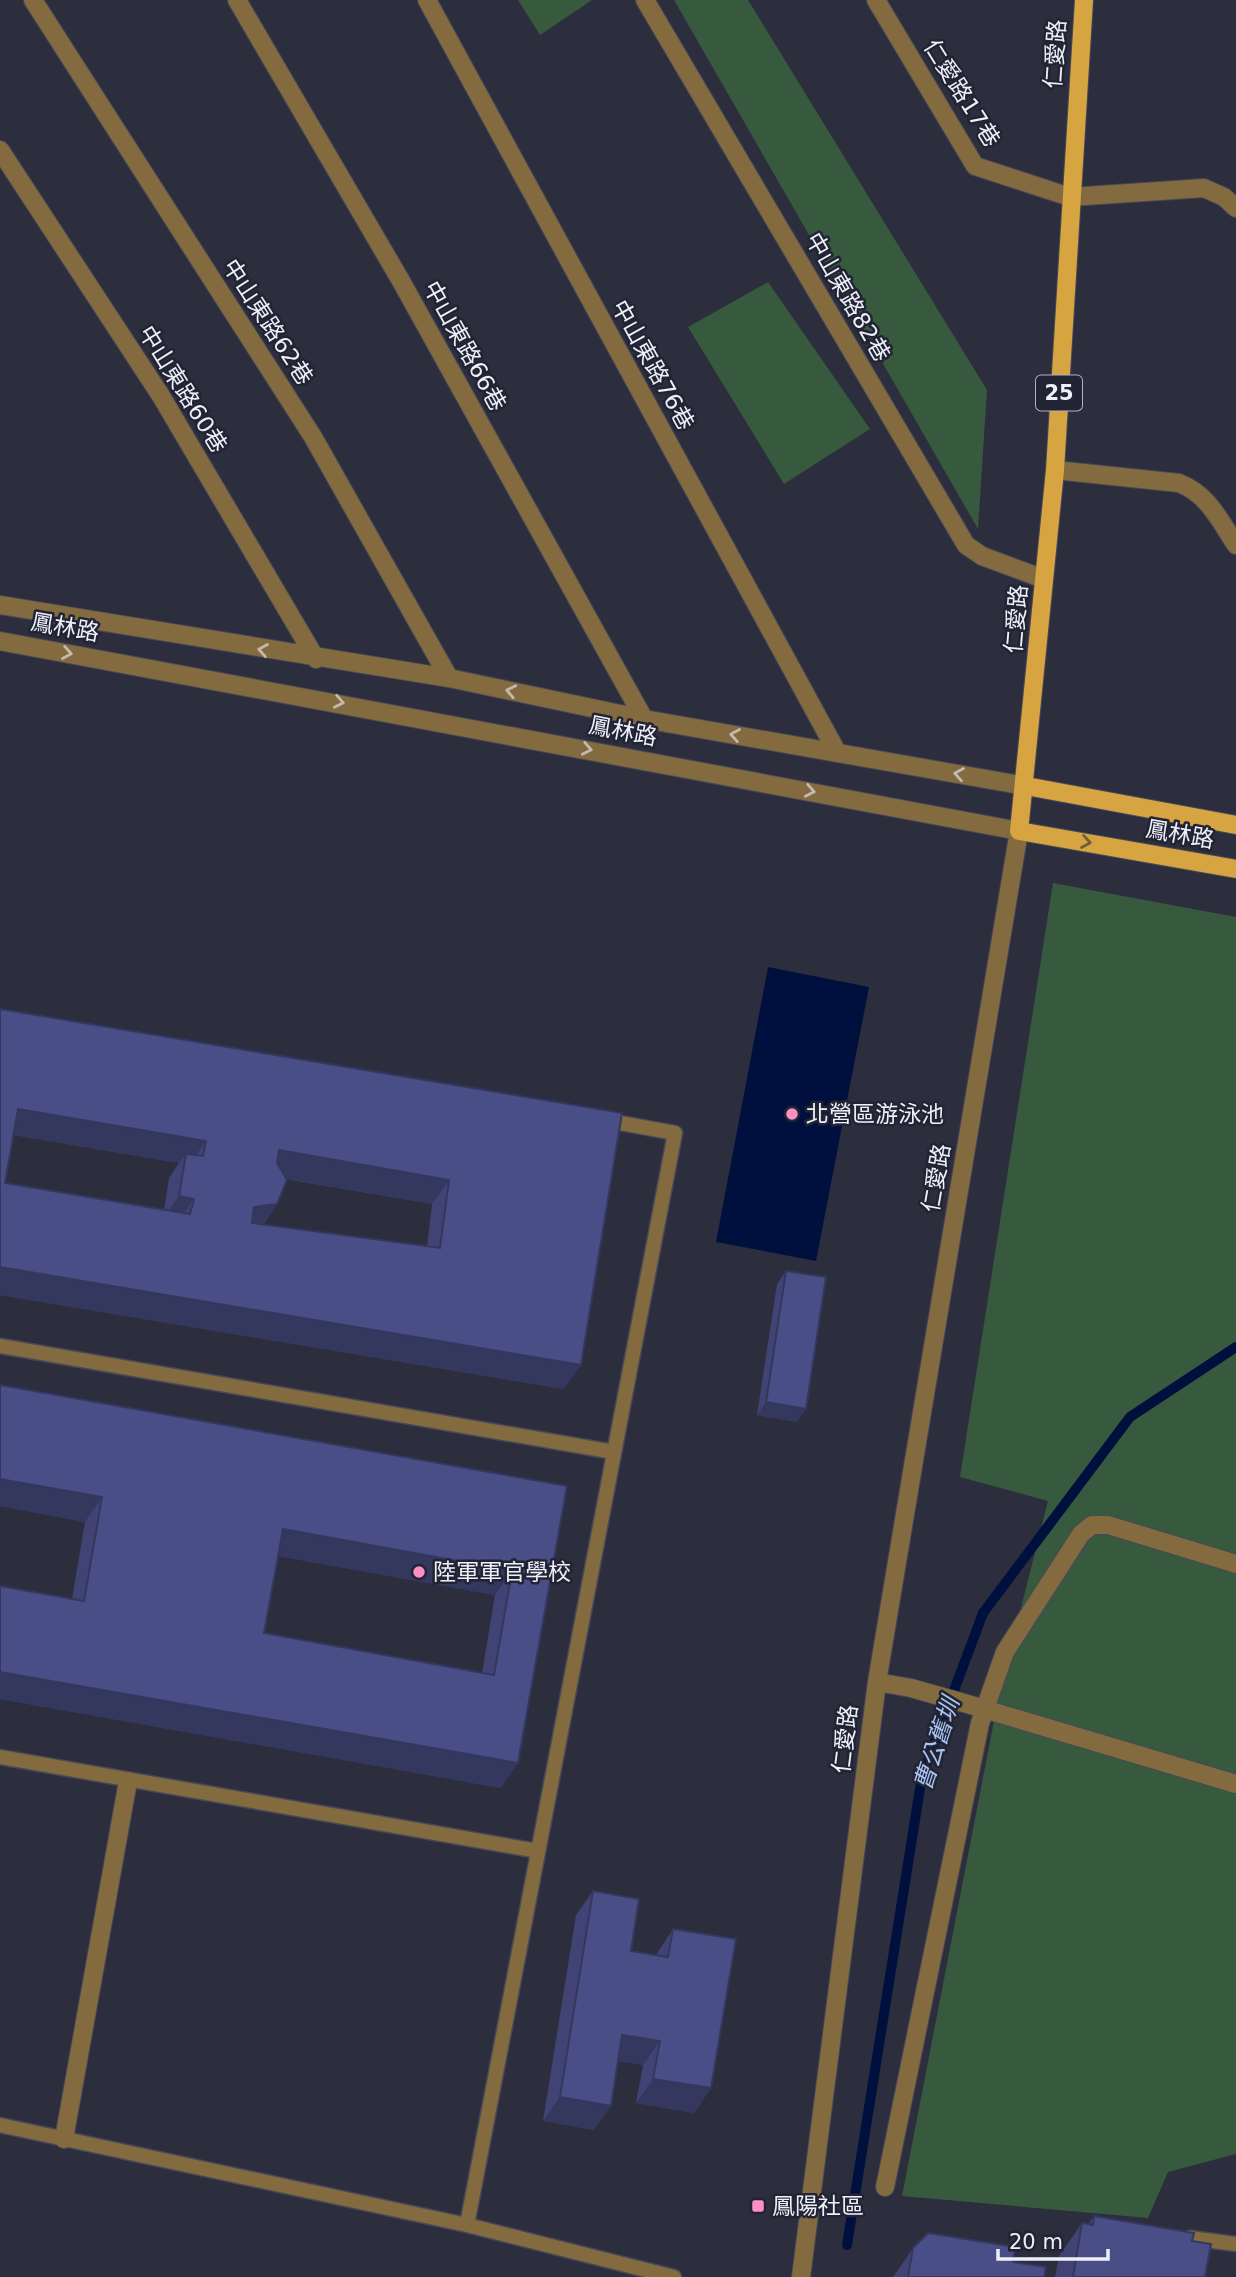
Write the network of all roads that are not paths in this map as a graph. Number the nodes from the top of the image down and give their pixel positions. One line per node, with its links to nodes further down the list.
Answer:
1 (33, 0): 16 (street, 中山東路62巷)
2 (237, 0): 17 (street, 中山東路66巷)
3 (427, 0): 18 (street, 中山東路76巷)
4 (645, 0): 12 (street, 中山東路82巷)
5 (876, 0): 8 (street, 仁愛路17巷)
6 (1084, 0): 8 (main road, 仁愛路 / 25)
7 (0, 150): 15 (street, 中山東路60巷)
8 (1070, 197): 9 (street); 10 (main road, 仁愛路 / 25)
9 (1236, 208)
10 (1055, 470): 11 (street); 12 (main road, 仁愛路 / 25)
11 (1236, 545)
12 (1044, 579): 19 (main road, 仁愛路 / 25)
13 (0, 605): 15 (street, 鳳林路, one-way to 13)
14 (0, 641): 21 (street, 鳳林路, one-way to 21)
15 (316, 659): 16 (street, 鳳林路)
16 (449, 678): 17 (street, 鳳林路, one-way to 16)
17 (644, 719): 18 (street, 鳳林路, one-way to 17)
18 (836, 752): 19 (street, 鳳林路, one-way to 18)
19 (1026, 786): 20 (main road, 鳳林路); 21 (main road, 仁愛路 / 25)
20 (1236, 825)
21 (1019, 831): 22 (main road, 鳳林路, one-way to 22); 27 (street, 仁愛路)
22 (1236, 869)
23 (592, 1118): 25 (lane)
24 (0, 1346): 25 (lane)
25 (614, 1452): 32 (lane)
26 (1236, 1564): 28 (street)
27 (877, 1682): 28 (street); 41 (street, 仁愛路)
28 (983, 1710): 31 (street); 35 (street)
29 (0, 1757): 30 (lane)
30 (128, 1782): 32 (lane); 34 (street)
31 (1236, 1784)
32 (538, 1851): 36 (lane)
33 (0, 2125): 34 (lane)
34 (64, 2138): 36 (lane)
35 (885, 2187)
36 (467, 2225): 39 (lane)
37 (1236, 2244): 38 (lane)
38 (1168, 2248)
39 (633, 2272): 40 (lane)
40 (674, 2277)
41 (801, 2277)

